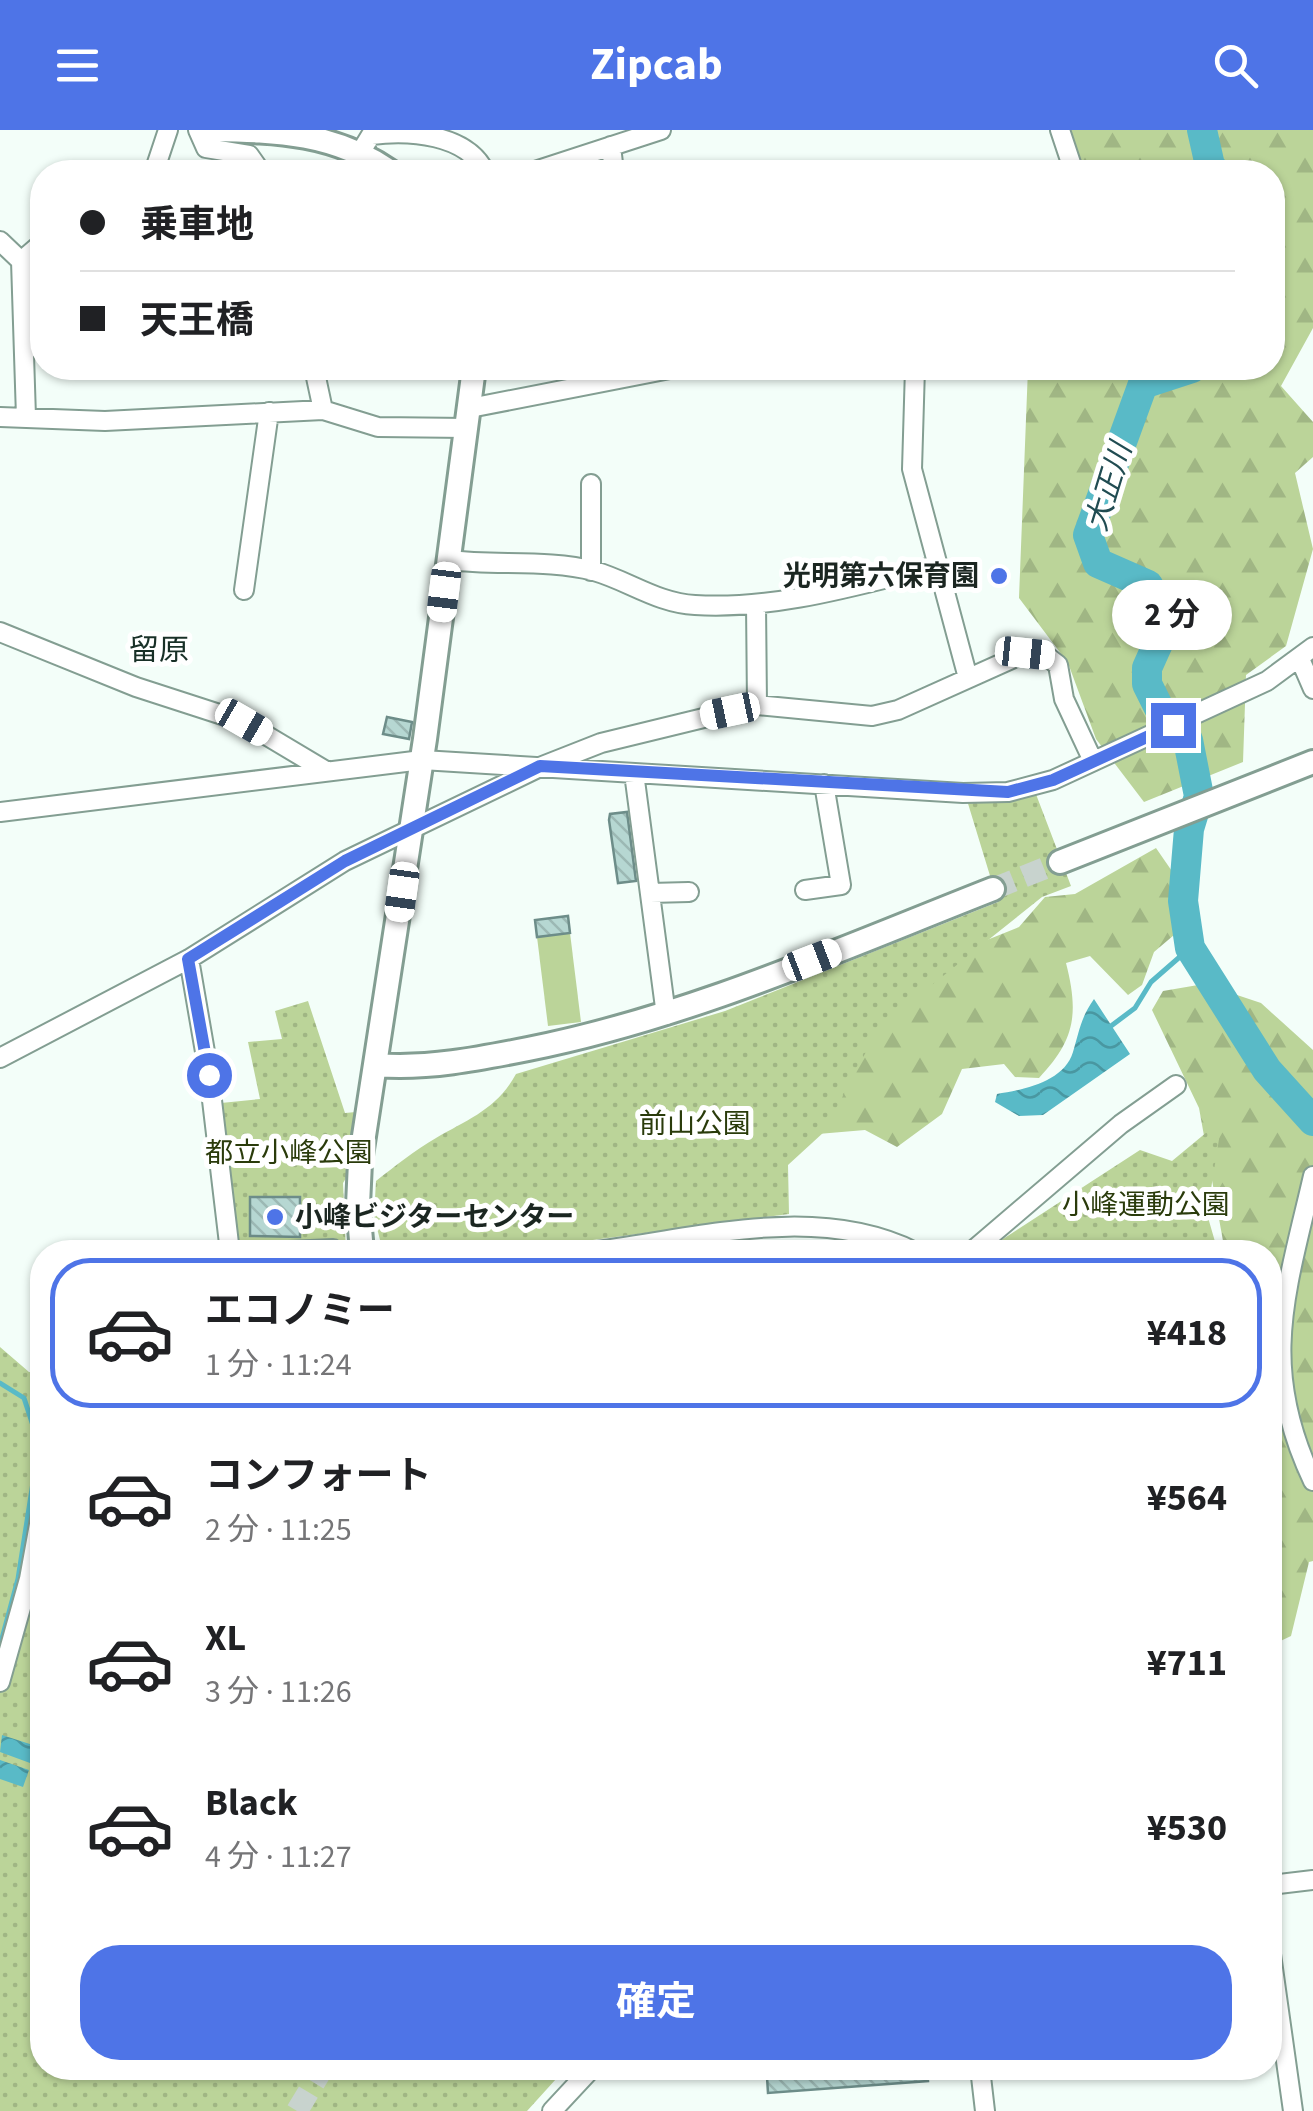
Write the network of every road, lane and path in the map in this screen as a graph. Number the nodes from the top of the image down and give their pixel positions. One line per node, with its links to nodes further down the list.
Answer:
1 (168, 130): 8 (street)
2 (198, 130): 9 (street)
3 (212, 130): 7 (main road)
4 (660, 130): 6 (street)
5 (1060, 130): 14 (street)
6 (610, 146): 12 (street); 13 (street)
7 (360, 153): 10 (main road); 11 (street)
8 (158, 160)
9 (253, 160)
10 (371, 160)
11 (475, 160)
12 (576, 160)
13 (612, 160)
14 (1070, 160)
15 (0, 241): 17 (street)
16 (30, 254): 17 (street)
17 (21, 261): 25 (street)
18 (317, 380): 22 (street)
19 (473, 380): 26 (main road)
20 (630, 380): 26 (street)
21 (915, 380): 29 (street)
22 (324, 410): 23 (street); 26 (street)
23 (269, 412): 25 (street); 31 (street)
24 (0, 417): 25 (street)
25 (26, 417)
26 (468, 418): 28 (main road)
27 (591, 484): 30 (street)
28 (449, 560): 30 (street); 39 (main road)
29 (936, 566): 32 (street); 35 (street)
30 (591, 571): 32 (street)
31 (244, 590)
32 (756, 604): 37 (street)
33 (0, 632): 43 (street)
34 (1306, 653): 36 (street); 40 (street)
35 (968, 678): 37 (street); 40 (street)
36 (1313, 689)
37 (757, 705): 38 (street)
38 (610, 740): 42 (street); 44 (street)
39 (422, 760): 42 (street); 43 (street); 48 (main road)
40 (1093, 761): 46 (street)
41 (1313, 762): 49 (main road)
42 (540, 766): 44 (street); 48 (street)
43 (326, 771): 47 (street)
44 (613, 771): 45 (street)
45 (634, 773): 46 (street); 53 (street)
46 (824, 784): 51 (street)
47 (0, 812)
48 (412, 826): 54 (street); 57 (main road)
49 (1060, 862)
50 (993, 889): 55 (main road)
51 (805, 890)
52 (689, 892): 53 (street)
53 (650, 894): 55 (street)
54 (188, 959): 56 (street); 60 (street)
55 (666, 1015): 57 (main road)
56 (0, 1058)
57 (377, 1065): 61 (main road)
58 (1176, 1086): 64 (street)
59 (1313, 1176): 65 (street)
60 (229, 1240)
61 (361, 1240)
62 (683, 1240): 63 (street)
63 (877, 1240)
64 (985, 1240)
65 (1282, 1332)
66 (1282, 1377): 67 (street)
67 (1313, 1481)
68 (30, 1574): 69 (street)
69 (0, 1682)
70 (1313, 1880): 71 (street)
71 (1282, 1883)
72 (1282, 2033): 77 (street)
73 (581, 2080): 75 (street)
74 (981, 2080): 76 (street)
75 (552, 2111)
76 (985, 2111)
77 (1293, 2111)

